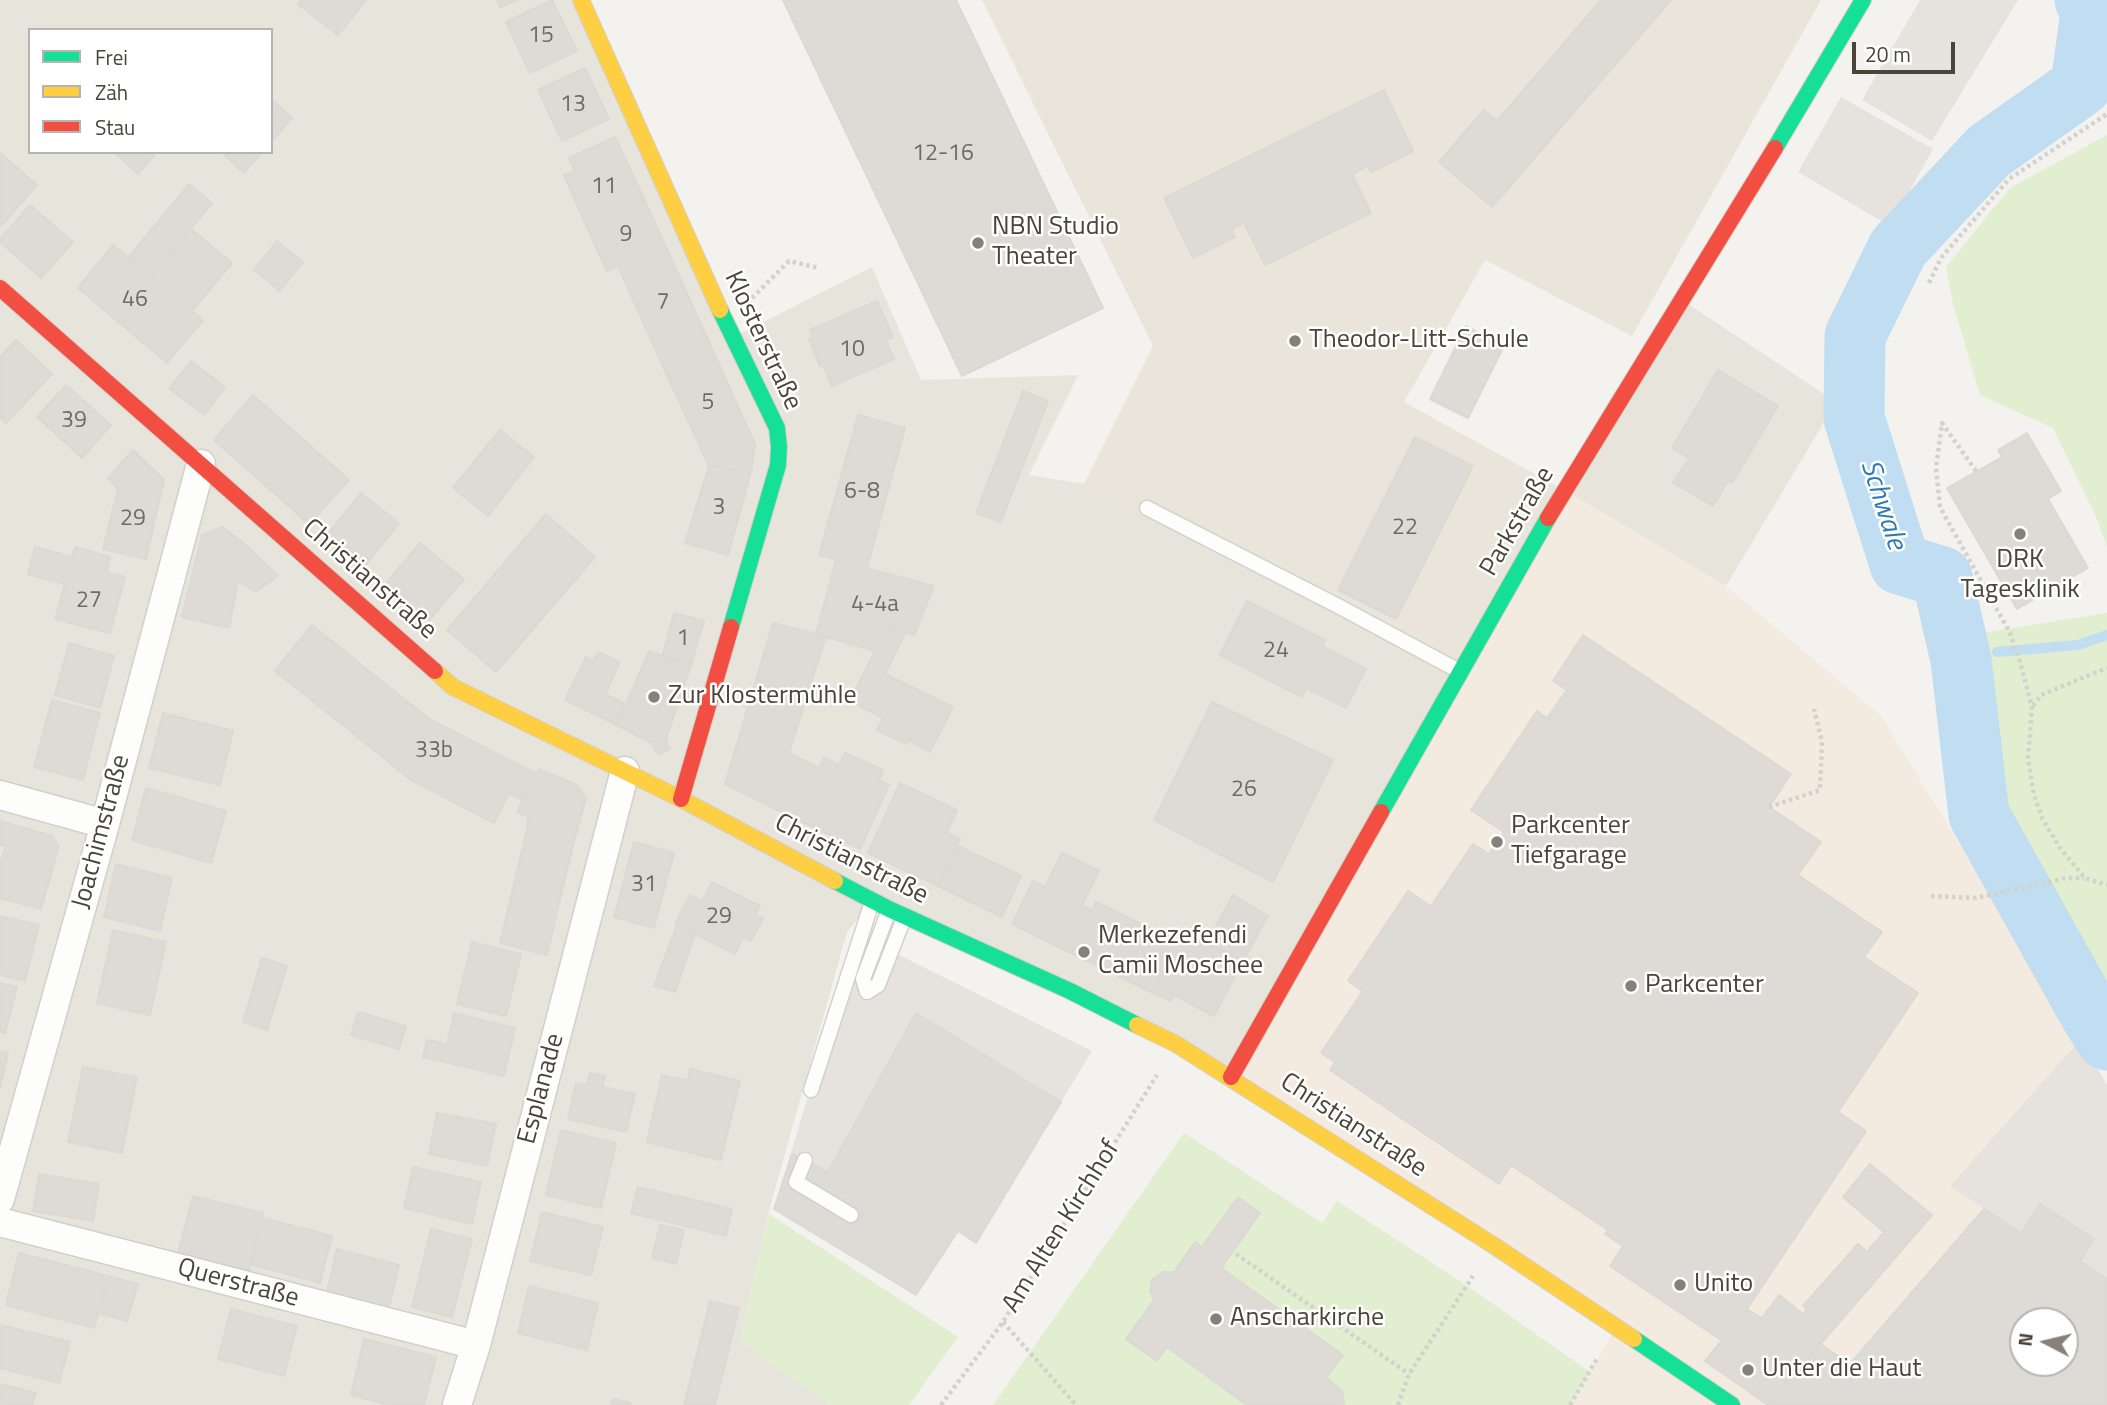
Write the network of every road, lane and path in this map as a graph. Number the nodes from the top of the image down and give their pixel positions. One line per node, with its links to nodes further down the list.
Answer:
1 (581, 0): 7 (street, Klosterstraße)
2 (1863, 0): 12 (street, Parkstraße)
3 (2107, 114): 5 (path)
4 (819, 268): 7 (path)
5 (1929, 283)
6 (0, 288): 8 (street, Christianstraße)
7 (726, 323): 17 (street, Klosterstraße)
8 (201, 464): 15 (street, Christianstraße); 19 (street, Joachimstraße)
9 (1976, 471): 13 (path)
10 (1147, 508): 12 (lane)
11 (2107, 668): 13 (path)
12 (1460, 672): 27 (street, Parkstraße)
13 (2032, 707): 20 (path)
14 (1814, 709): 18 (path)
15 (625, 772): 17 (street, Christianstraße); 37 (street, Esplanade)
16 (0, 795): 19 (street)
17 (681, 799): 23 (street, Christianstraße)
18 (1769, 807)
19 (105, 824): 30 (street, Joachimstraße)
20 (2085, 878): 21 (path); 22 (path)
21 (2107, 885)
22 (1931, 897)
23 (872, 900): 24 (street, Christianstraße); 28 (lane)
24 (889, 909): 25 (street, Christianstraße); 25 (lane)
25 (905, 917): 26 (street, Christianstraße)
26 (1176, 1044): 27 (street, Christianstraße); 35 (path, Am Alten Kirchhof)
27 (1231, 1077): 33 (street, Christianstraße)
28 (811, 1090)
29 (806, 1160): 31 (lane)
30 (0, 1199)
31 (852, 1215)
32 (0, 1222): 37 (street, Querstraße)
33 (1493, 1245): 36 (street, Christianstraße); 38 (path)
34 (1236, 1254): 38 (path)
35 (1003, 1322): 40 (path, Am Alten Kirchhof); 41 (path)
36 (1616, 1326): 43 (path); 44 (street, Christianstraße)
37 (475, 1345): 39 (street, Esplanade)
38 (1409, 1374): 42 (path)
39 (457, 1405)
40 (941, 1405)
41 (1076, 1405)
42 (1398, 1405)
43 (1570, 1405)
44 (1732, 1405)

